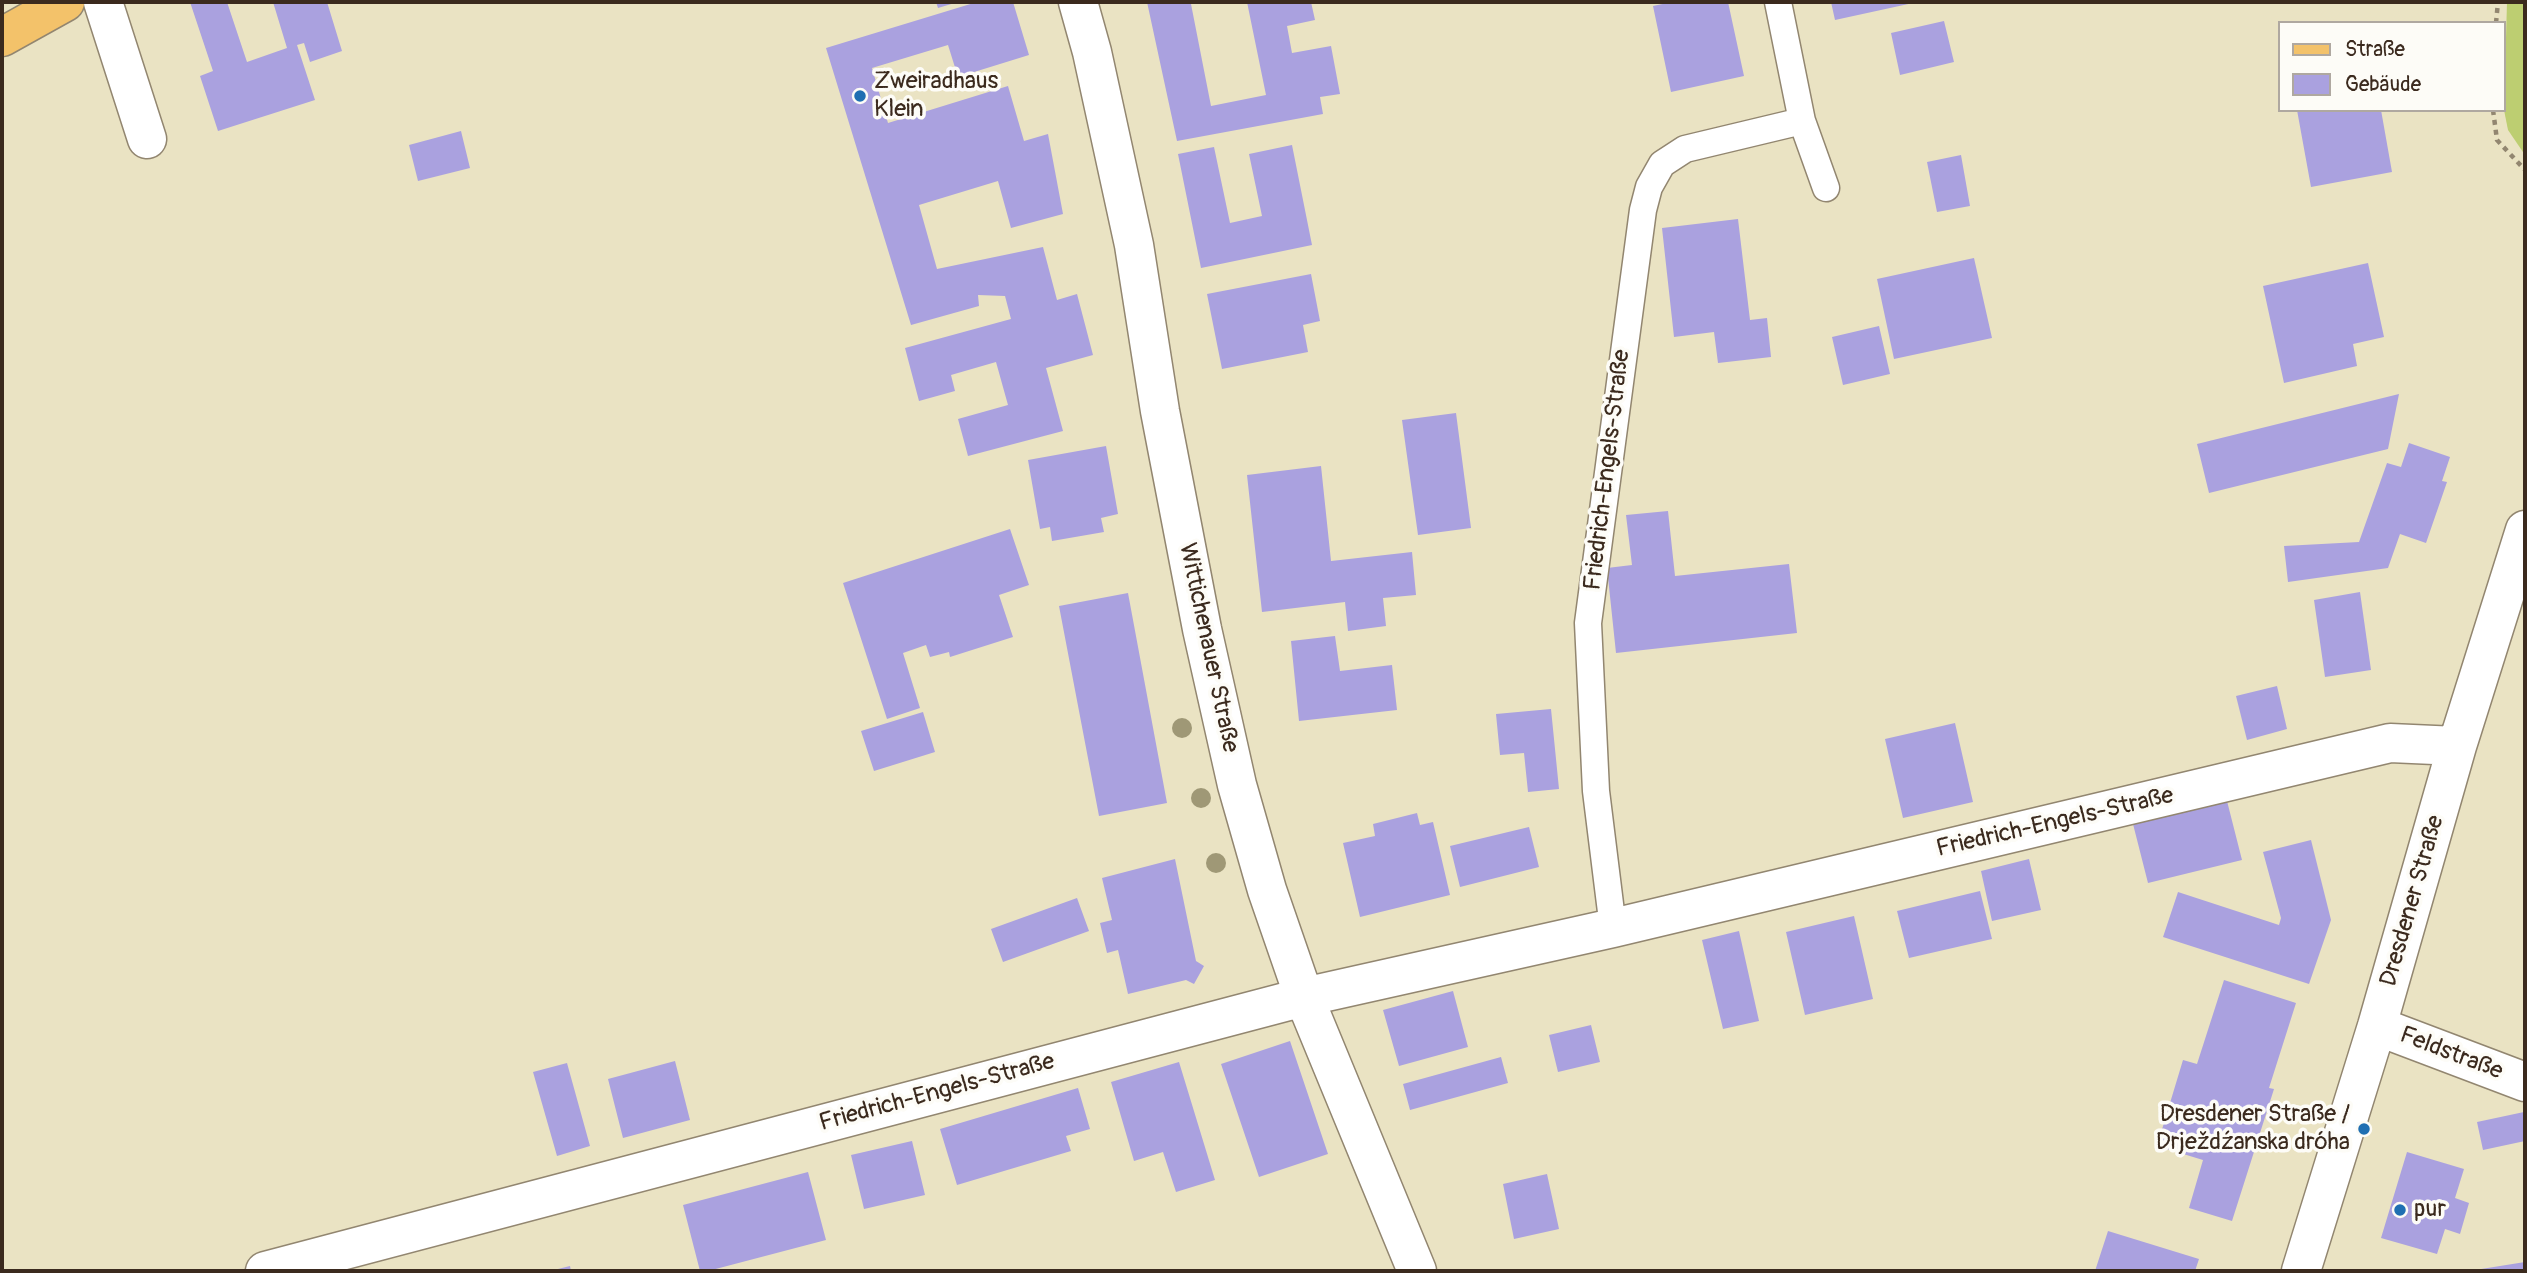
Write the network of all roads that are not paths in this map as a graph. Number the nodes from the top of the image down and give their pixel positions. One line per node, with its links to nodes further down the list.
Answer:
1 (65, 2): 5 (main road)
2 (103, 2): 7 (street)
3 (1078, 2): 13 (street, Wittichenauer Straße)
4 (1778, 2): 6 (lane)
5 (2, 37)
6 (1802, 121): 8 (lane); 12 (lane, Friedrich-Engels-Straße)
7 (147, 139)
8 (1826, 188)
9 (2525, 530): 10 (street, Dresdener Straße)
10 (2511, 616): 11 (street, Dresdener Straße)
11 (2458, 746): 12 (street, Friedrich-Engels-Straße); 14 (street, Dresdener Straße)
12 (1613, 928): 13 (street, Friedrich-Engels-Straße)
13 (1304, 996): 16 (street, Friedrich-Engels-Straße); 17 (street, Wittichenauer Straße)
14 (2377, 1026): 15 (street, Feldstraße); 18 (street, Dresdener Straße)
15 (2525, 1082)
16 (265, 1271)
17 (1417, 1271)
18 (2301, 1271)

